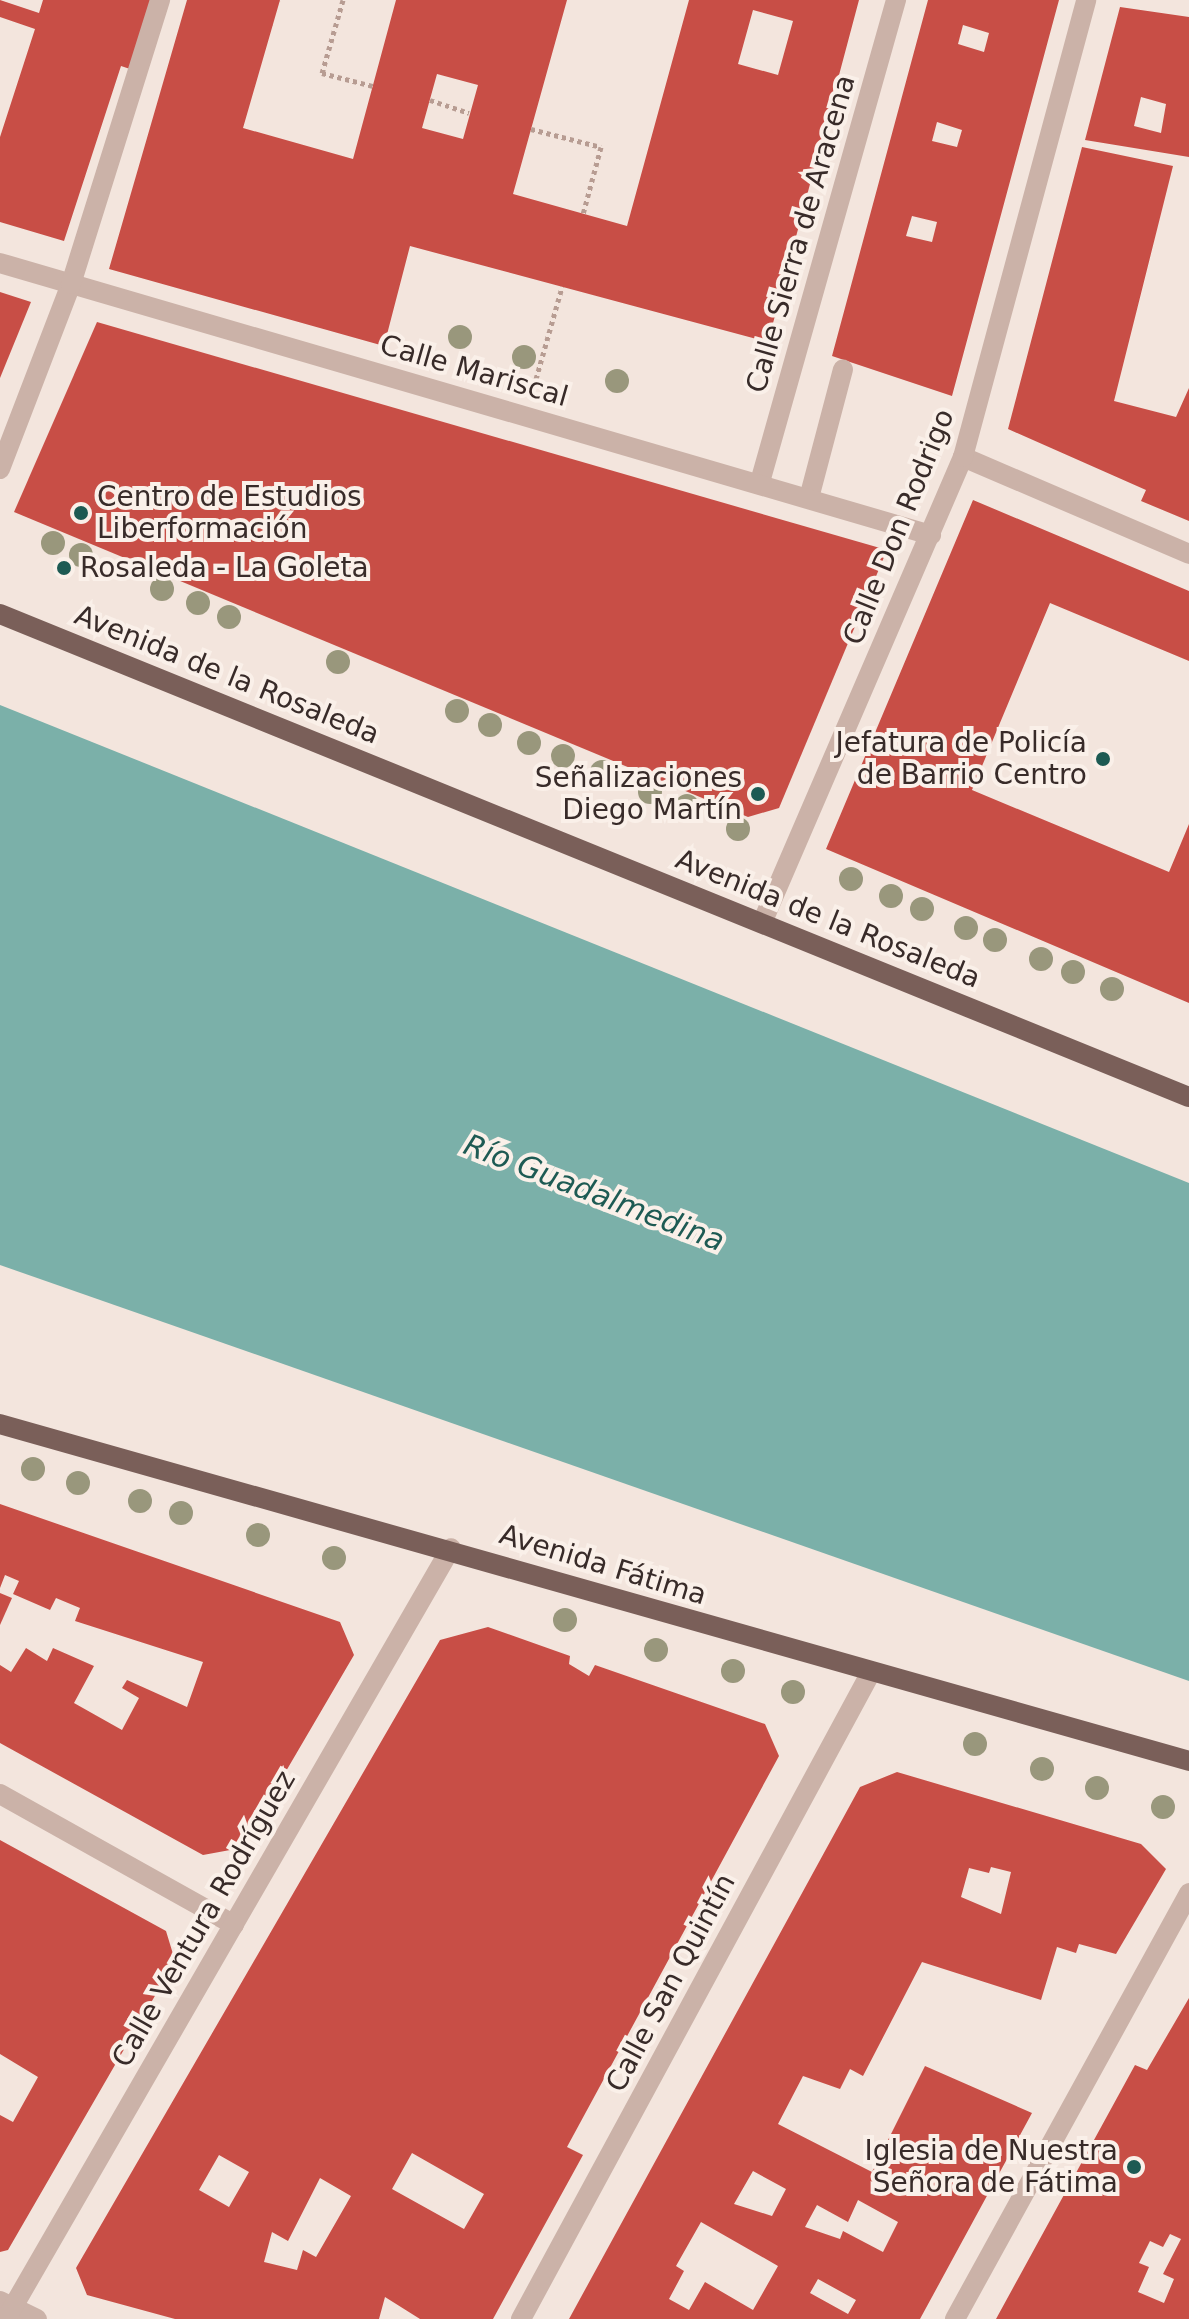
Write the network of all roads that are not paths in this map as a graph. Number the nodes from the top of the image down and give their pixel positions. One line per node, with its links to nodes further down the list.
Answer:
1 (160, 0): 5 (street)
2 (896, 0): 9 (street, Calle Sierra de Aracena)
3 (1086, 0): 7 (street, Calle Don Rodrigo)
4 (0, 263): 5 (street, Calle Mariscal)
5 (71, 284): 8 (street); 9 (street, Calle Mariscal)
6 (843, 369): 10 (street)
7 (963, 457): 11 (street, Calle Don Rodrigo); 12 (street)
8 (0, 469)
9 (760, 482): 10 (street, Calle Mariscal)
10 (809, 498): 11 (street, Calle Mariscal)
11 (931, 535): 14 (street, Calle Don Rodrigo)
12 (1189, 554)
13 (0, 614): 14 (main road, Avenida de la Rosaleda)
14 (762, 923): 15 (main road, Avenida de la Rosaleda)
15 (1189, 1097)
16 (0, 1424): 17 (main road, Avenida Fátima)
17 (451, 1548): 18 (main road, Avenida Fátima); 22 (street, Calle Ventura Rodríguez)
18 (870, 1674): 19 (main road, Avenida Fátima); 25 (street, Calle San Quintín)
19 (1189, 1761)
20 (0, 1794): 22 (street)
21 (1189, 1893): 26 (street)
22 (234, 1925): 23 (street, Calle Ventura Rodríguez)
23 (6, 2309): 24 (street)
24 (37, 2319)
25 (521, 2319)
26 (955, 2319)

